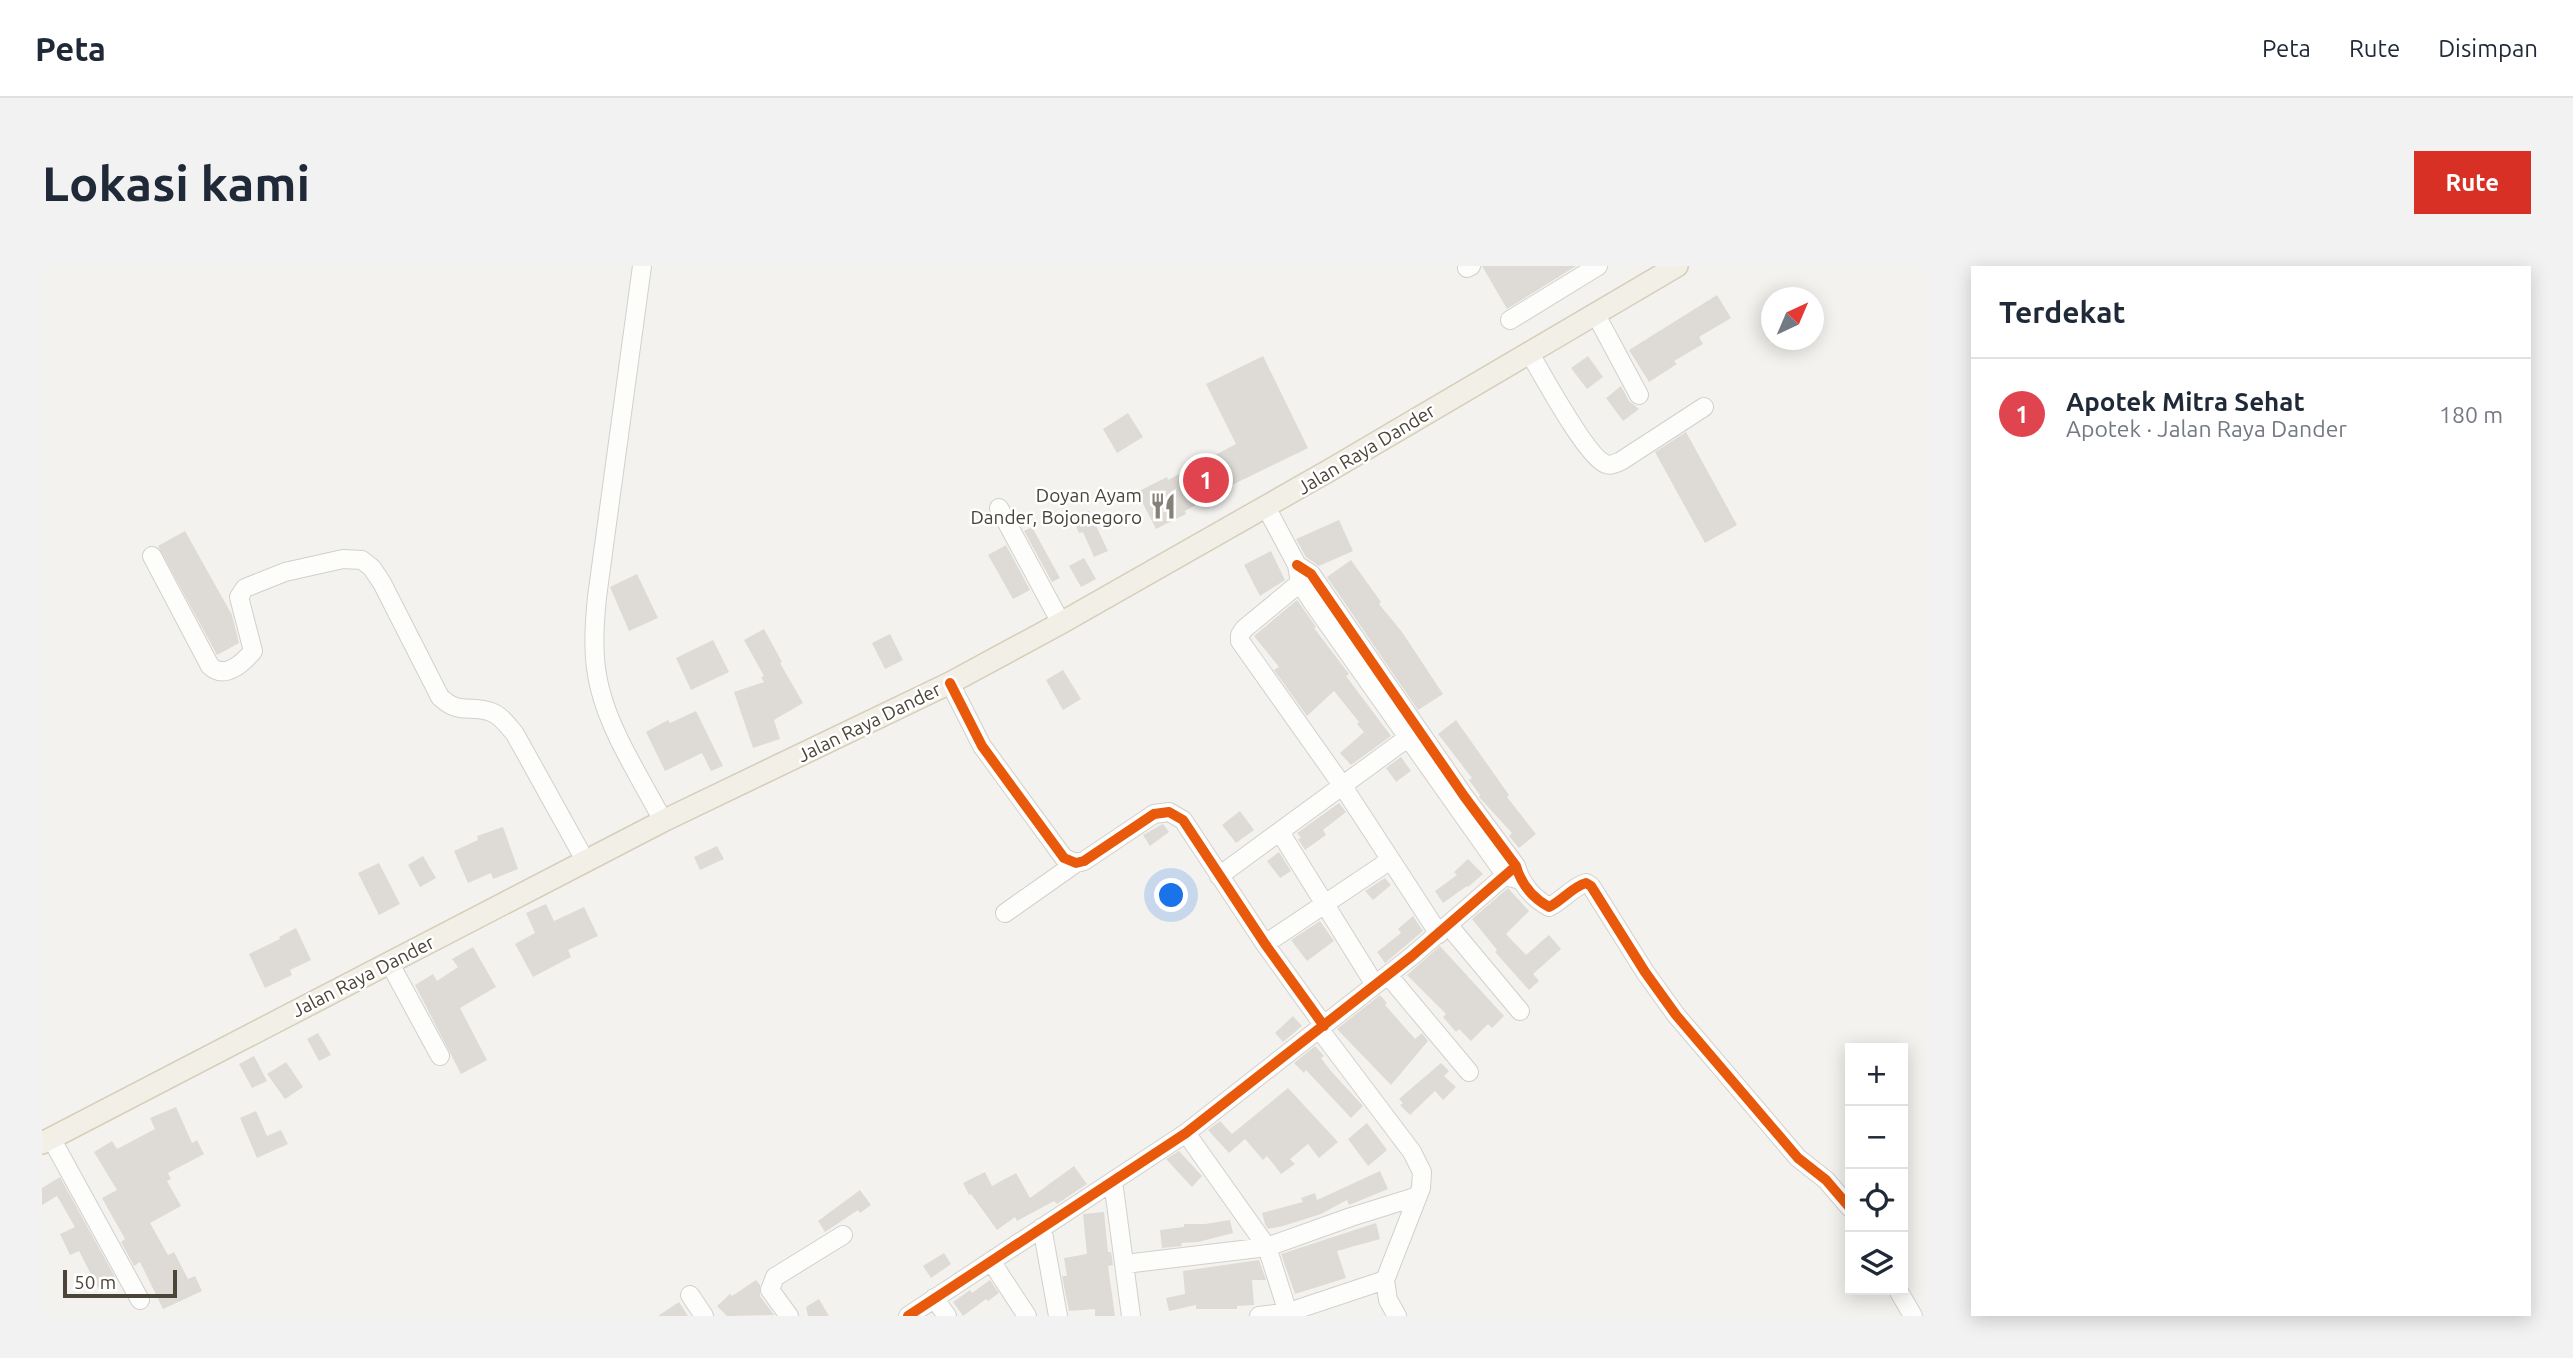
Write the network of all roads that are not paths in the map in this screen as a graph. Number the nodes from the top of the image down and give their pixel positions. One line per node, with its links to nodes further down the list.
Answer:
1 (642, 266): 17 (street)
2 (1598, 266): 5 (street)
3 (1670, 268): 4 (main road, Jalan Raya Dander)
4 (1595, 313): 6 (main road, Jalan Raya Dander); 7 (street)
5 (1510, 320)
6 (1529, 352): 8 (street); 9 (main road, Jalan Raya Dander)
7 (1639, 395)
8 (1704, 407)
9 (1266, 507): 12 (street); 13 (main road, Jalan Raya Dander)
10 (999, 508): 13 (street)
11 (152, 556): 20 (street)
12 (1303, 574): 15 (street); 16 (street)
13 (1061, 624): 14 (main road, Jalan Raya Dander)
14 (950, 682): 17 (main road, Jalan Raya Dander); 21 (street)
15 (1413, 734): 16 (street); 22 (street)
16 (1342, 785): 18 (street); 19 (street)
17 (663, 821): 20 (main road, Jalan Raya Dander)
18 (1280, 832): 23 (street); 24 (street)
19 (1389, 861): 24 (street); 26 (street)
20 (586, 862): 28 (main road, Jalan Raya Dander)
21 (1076, 863): 23 (street); 25 (street)
22 (1514, 874): 26 (street); 38 (street)
23 (1219, 876): 27 (street)
24 (1324, 904): 27 (street); 29 (street)
25 (1005, 913)
26 (1444, 930): 29 (street); 30 (street)
27 (1265, 944): 31 (street)
28 (389, 962): 32 (street); 35 (main road, Jalan Raya Dander)
29 (1382, 980): 31 (street); 33 (street)
30 (1520, 1011)
31 (1322, 1028): 34 (street); 37 (street)
32 (440, 1056)
33 (1469, 1072)
34 (1186, 1133): 36 (street); 41 (street)
35 (47, 1140): 48 (street)
36 (1113, 1181): 39 (street); 43 (street)
37 (1418, 1196): 41 (street); 44 (street)
38 (1845, 1202)
39 (1042, 1227): 42 (street); 55 (street)
40 (843, 1235): 51 (street)
41 (1267, 1247): 43 (street); 49 (street)
42 (991, 1261): 47 (street); 54 (street)
43 (1125, 1264): 56 (street)
44 (1385, 1280): 49 (street); 58 (street)
45 (690, 1295): 50 (street)
46 (1901, 1295): 59 (street)
47 (934, 1298): 52 (street); 53 (street)
48 (140, 1300)
49 (1289, 1314): 57 (street)
50 (704, 1316)
51 (789, 1316)
52 (908, 1316)
53 (947, 1316)
54 (1027, 1316)
55 (1058, 1316)
56 (1131, 1316)
57 (1259, 1316)
58 (1397, 1316)
59 (1913, 1316)

